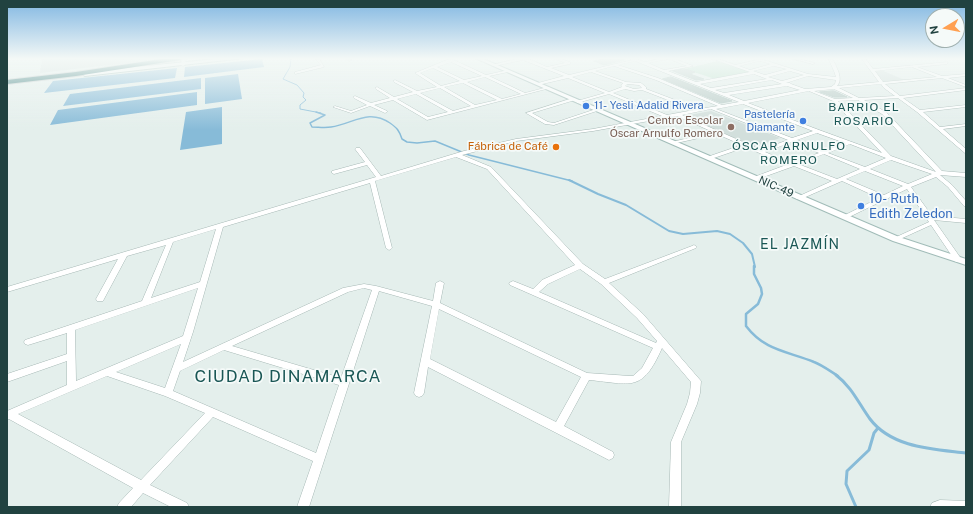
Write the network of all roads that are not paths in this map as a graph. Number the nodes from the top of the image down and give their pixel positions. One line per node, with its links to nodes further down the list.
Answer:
1 (398, 82): 34 (street)
2 (432, 82): 25 (street)
3 (459, 82): 25 (street)
4 (465, 82): 41 (street)
5 (498, 82): 36 (street)
6 (534, 82): 21 (street, NIC-49 / NIC-49)
7 (548, 82): 21 (street)
8 (582, 82): 35 (street)
9 (616, 82): 24 (street)
10 (647, 82): 22 (street)
11 (665, 82): 47 (street)
12 (702, 82): 18 (street)
13 (752, 82): 19 (street)
14 (782, 82): 23 (street)
15 (838, 82): 26 (street)
16 (892, 82): 20 (street)
17 (952, 82): 29 (street)
18 (696, 83): 31 (street)
19 (744, 83): 31 (street); 32 (street)
20 (882, 83): 26 (street); 39 (street)
21 (539, 84): 28 (street, NIC-49 / NIC-49)
22 (640, 84): 24 (street); 30 (street)
23 (790, 84): 32 (street); 33 (street)
24 (626, 86): 30 (street); 35 (street)
25 (440, 87): 34 (street); 50 (street)
26 (832, 87): 33 (street); 44 (street)
27 (377, 88): 40 (street)
28 (548, 88): 36 (street); 42 (street, NIC-49 / NIC-49)
29 (966, 88): 39 (street)
30 (643, 89): 53 (street)
31 (711, 89): 37 (street)
32 (758, 89): 37 (street)
33 (807, 91): 43 (street); 45 (street)
34 (417, 92): 40 (street); 56 (street)
35 (610, 93): 42 (street); 58 (street)
36 (525, 94): 41 (street)
37 (724, 94): 45 (street)
38 (355, 97): 46 (street)
39 (898, 97): 44 (street); 54 (street)
40 (392, 99): 46 (street); 56 (street)
41 (501, 100): 50 (street)
42 (576, 100): 52 (street, NIC-49 / NIC-49); 52 (street)
43 (834, 100): 44 (street); 75 (street)
44 (860, 100): 80 (street)
45 (743, 102): 47 (street); 63 (street)
46 (370, 104): 49 (street); 55 (street)
47 (720, 105): 51 (street)
48 (966, 106): 54 (street)
49 (335, 107)
50 (475, 107): 56 (street)
51 (710, 108): 53 (street); 65 (street)
52 (598, 110): 59 (street, NIC-49 / NIC-49)
53 (698, 110): 57 (street)
54 (919, 111): 62 (street)
55 (385, 112)
56 (453, 113)
57 (676, 114): 58 (street); 64 (street)
58 (666, 116): 59 (street)
59 (630, 123): 66 (street, NIC-49 / NIC-49); 73 (street)
60 (966, 125): 62 (street)
61 (966, 129): 62 (street)
62 (941, 130): 71 (street)
63 (817, 131): 65 (street); 67 (street)
64 (716, 132): 66 (street); 68 (street)
65 (792, 140): 70 (street); 72 (street)
66 (674, 143): 74 (street, NIC-49 / NIC-49)
67 (849, 143): 72 (street); 75 (street)
68 (744, 146): 70 (street); 74 (street)
69 (358, 149): 76 (street)
70 (760, 152): 77 (street)
71 (966, 152)
72 (823, 153): 77 (street); 78 (street)
73 (459, 154): 82 (street); 100 (street)
74 (709, 158): 83 (street, NIC-49 / NIC-49)
75 (890, 158): 78 (street); 80 (street)
76 (368, 163): 79 (street); 82 (street)
77 (793, 164): 83 (street); 84 (street)
78 (865, 168): 84 (street); 86 (street)
79 (334, 172)
80 (938, 174): 81 (street); 86 (street); 89 (street)
81 (966, 175)
82 (380, 178): 85 (street)
83 (756, 178): 87 (street, NIC-49 / NIC-49)
84 (838, 180): 87 (street); 88 (street)
85 (372, 181): 93 (street); 97 (street)
86 (908, 186): 88 (street); 91 (street)
87 (798, 198): 90 (street, NIC-49 / NIC-49)
88 (885, 198): 90 (street)
89 (966, 205)
90 (845, 217): 94 (street, NIC-49 / NIC-49)
91 (931, 220): 92 (street); 94 (street); 99 (street)
92 (966, 221)
93 (220, 227): 95 (street); 103 (street)
94 (896, 240): 99 (street, NIC-49 / NIC-49)
95 (170, 242): 98 (street); 109 (street)
96 (694, 247): 101 (street)
97 (389, 248)
98 (124, 255): 106 (street); 108 (street)
99 (962, 261)
100 (580, 266): 101 (street); 107 (street)
101 (604, 282): 114 (street)
102 (440, 283): 110 (street)
103 (203, 284): 109 (street); 112 (street)
104 (513, 284): 107 (street)
105 (376, 288): 110 (street); 115 (street); 122 (street)
106 (7, 290)
107 (534, 292): 114 (street)
108 (100, 299)
109 (146, 301): 111 (street)
110 (435, 304): 117 (street); 120 (street)
111 (70, 329): 113 (street); 116 (street)
112 (187, 338): 118 (street); 119 (street)
113 (28, 342)
114 (659, 344): 120 (street); 135 (street)
115 (223, 347): 118 (street); 122 (street)
116 (71, 356): 121 (street); 123 (street)
117 (425, 361): 125 (street); 128 (street)
118 (178, 368): 124 (street)
119 (109, 373): 123 (street); 124 (street)
120 (586, 376): 128 (street)
121 (7, 378)
122 (345, 383): 130 (street)
123 (72, 388): 127 (street)
124 (168, 393): 126 (street)
125 (419, 393)
126 (212, 413): 130 (street); 131 (street)
127 (8, 415): 131 (street)
128 (558, 428): 129 (street)
129 (609, 455)
130 (319, 459): 134 (street)
131 (142, 487): 132 (street); 133 (street)
132 (122, 507)
133 (184, 507)
134 (303, 507)
135 (675, 507)
136 (936, 507): 137 (street)
137 (966, 507)

